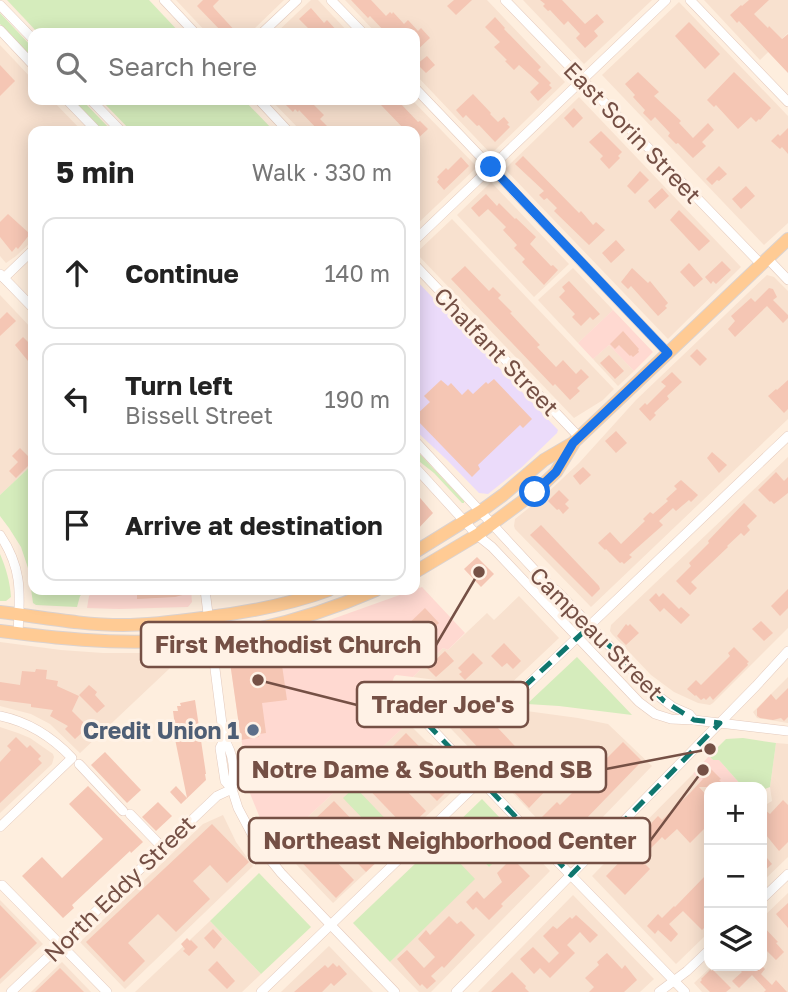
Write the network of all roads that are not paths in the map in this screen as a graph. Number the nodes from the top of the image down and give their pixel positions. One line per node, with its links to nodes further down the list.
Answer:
1 (164, 0): 8 (street)
2 (297, 0): 9 (street)
3 (331, 0): 10 (street)
4 (505, 0): 14 (street, East Sorin Street)
5 (666, 0): 14 (street)
6 (690, 0): 16 (street)
7 (0, 5): 12 (street)
8 (190, 28)
9 (267, 28)
10 (358, 28)
11 (0, 30): 13 (street)
12 (28, 34)
13 (28, 60)
14 (582, 79): 23 (street); 27 (street, East Sorin Street)
15 (420, 93): 23 (street)
16 (788, 102)
17 (72, 105): 20 (street)
18 (96, 105): 21 (street)
19 (263, 105): 22 (street)
20 (92, 126)
21 (116, 126)
22 (283, 126)
23 (491, 167): 24 (street); 32 (street)
24 (420, 235)
25 (788, 239): 27 (main road)
26 (28, 254): 29 (street)
27 (764, 261): 30 (street, East Sorin Street); 32 (main road)
28 (420, 270): 34 (street, Chalfant Street)
29 (2, 276): 31 (street)
30 (788, 280)
31 (28, 304)
32 (668, 353): 34 (main road)
33 (788, 436): 50 (street)
34 (576, 440): 37 (main road); 39 (main road)
35 (420, 446): 37 (street, Campeau Street)
36 (420, 472): 38 (street, Campeau Street)
37 (481, 511): 38 (main road); 39 (street, Campeau Street)
38 (465, 522): 41 (street, Campeau Street); 42 (main road)
39 (493, 524): 41 (main road); 50 (street, Campeau Street)
40 (0, 535): 48 (street)
41 (477, 535): 43 (main road); 54 (street, Campeau Street)
42 (420, 549)
43 (420, 569)
44 (205, 595): 49 (street)
45 (312, 595): 49 (main road)
46 (364, 595): 53 (main road)
47 (0, 612): 48 (main road)
48 (19, 615): 49 (main road); 52 (street)
49 (207, 618): 53 (street)
50 (590, 626): 54 (street); 57 (street, Campeau Street)
51 (0, 631): 52 (main road)
52 (18, 633): 53 (main road)
53 (210, 637): 62 (street)
54 (578, 637): 57 (street, Campeau Street); 61 (street)
55 (788, 651): 58 (street)
56 (0, 716): 60 (street)
57 (694, 720): 58 (street)
58 (720, 723): 59 (street); 66 (street)
59 (788, 731)
60 (76, 761): 63 (street); 64 (street)
61 (481, 780): 66 (street); 69 (street)
62 (232, 789): 64 (street, North Eddy Street); 69 (street)
63 (0, 827)
64 (162, 846): 70 (street, North Eddy Street)
65 (788, 874): 68 (street)
66 (571, 875): 72 (street); 77 (street)
67 (2, 885): 70 (street)
68 (767, 894)
69 (331, 925): 75 (street); 76 (street)
70 (60, 944): 73 (street, North Eddy Street); 74 (street)
71 (704, 955): 72 (street)
72 (674, 980): 78 (street); 79 (street)
73 (10, 992)
74 (107, 992)
75 (261, 992)
76 (395, 992)
77 (456, 992)
78 (659, 992)
79 (685, 992)

